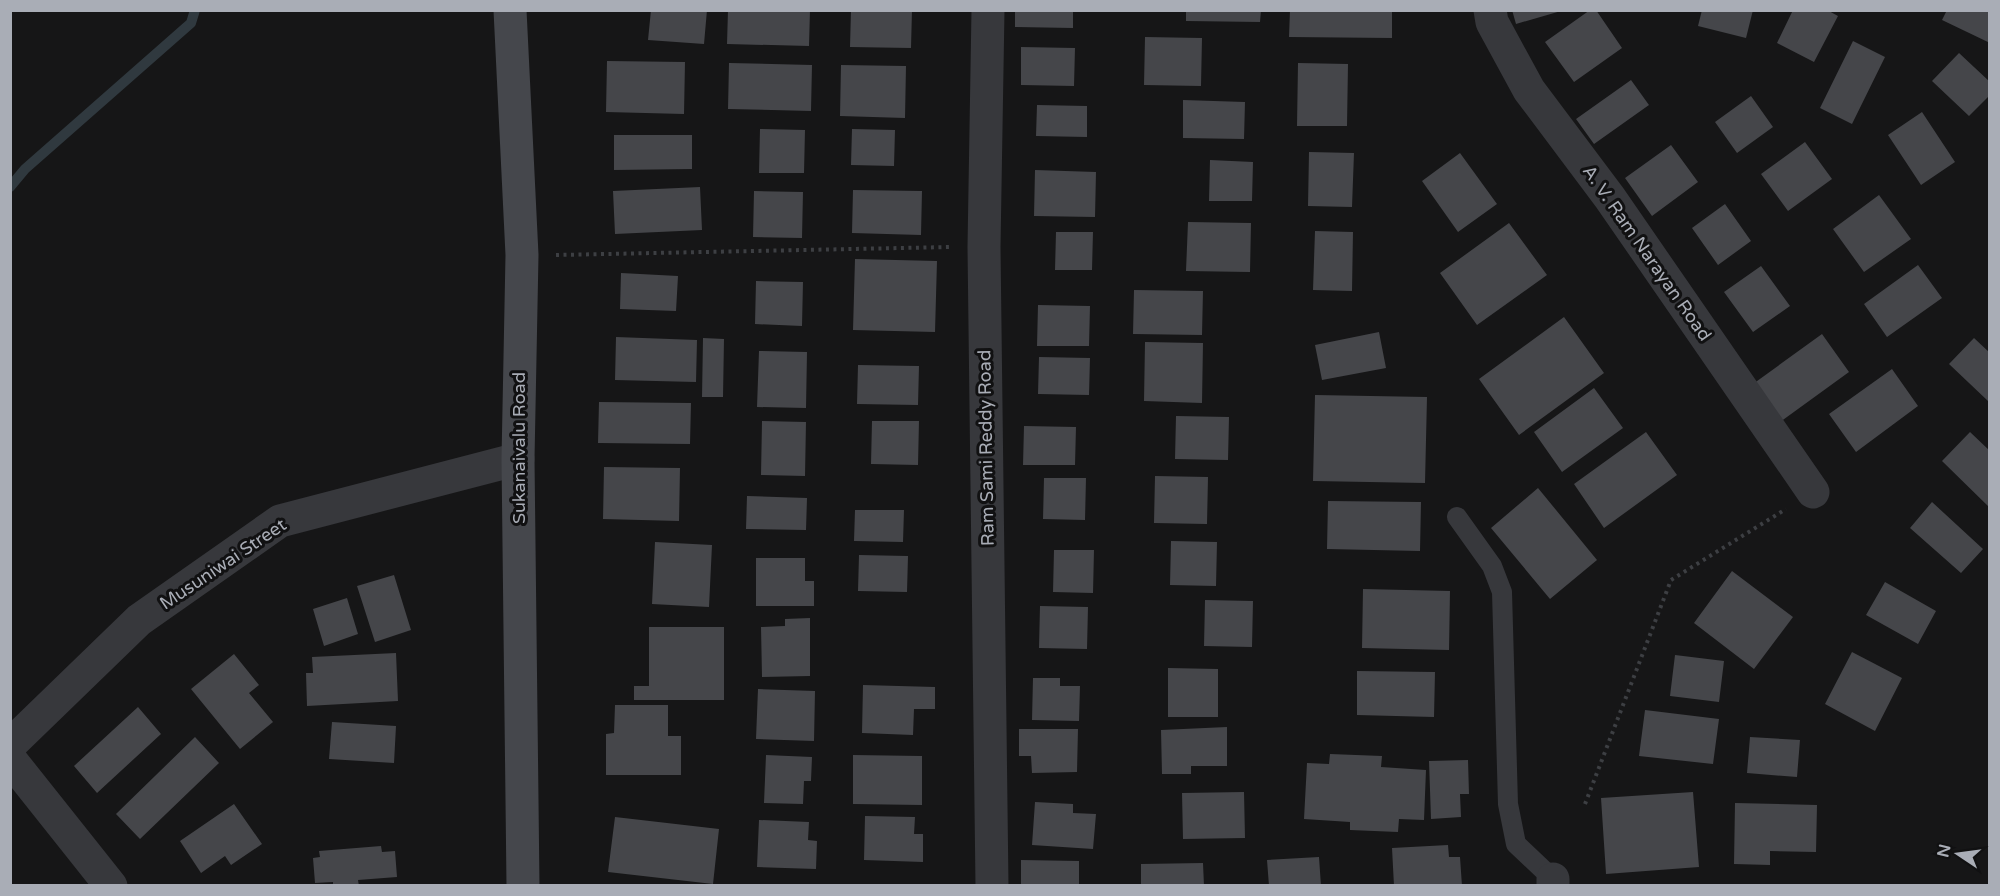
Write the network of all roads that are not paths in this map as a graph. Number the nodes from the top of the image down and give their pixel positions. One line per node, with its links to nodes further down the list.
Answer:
1 (510, 10): 4 (main road, Sukanaivalu Road)
2 (988, 10): 12 (street, Ram Sami Reddy Road)
3 (1490, 10): 5 (street, A. V. Ram Narayan Road)
4 (518, 459): 7 (street, Musuniwai Street); 11 (main road, Sukanaivalu Road)
5 (1813, 492)
6 (1457, 517): 9 (lane)
7 (10, 745)
8 (10, 759): 10 (street)
9 (1553, 882)
10 (111, 885)
11 (523, 885)
12 (992, 885)

